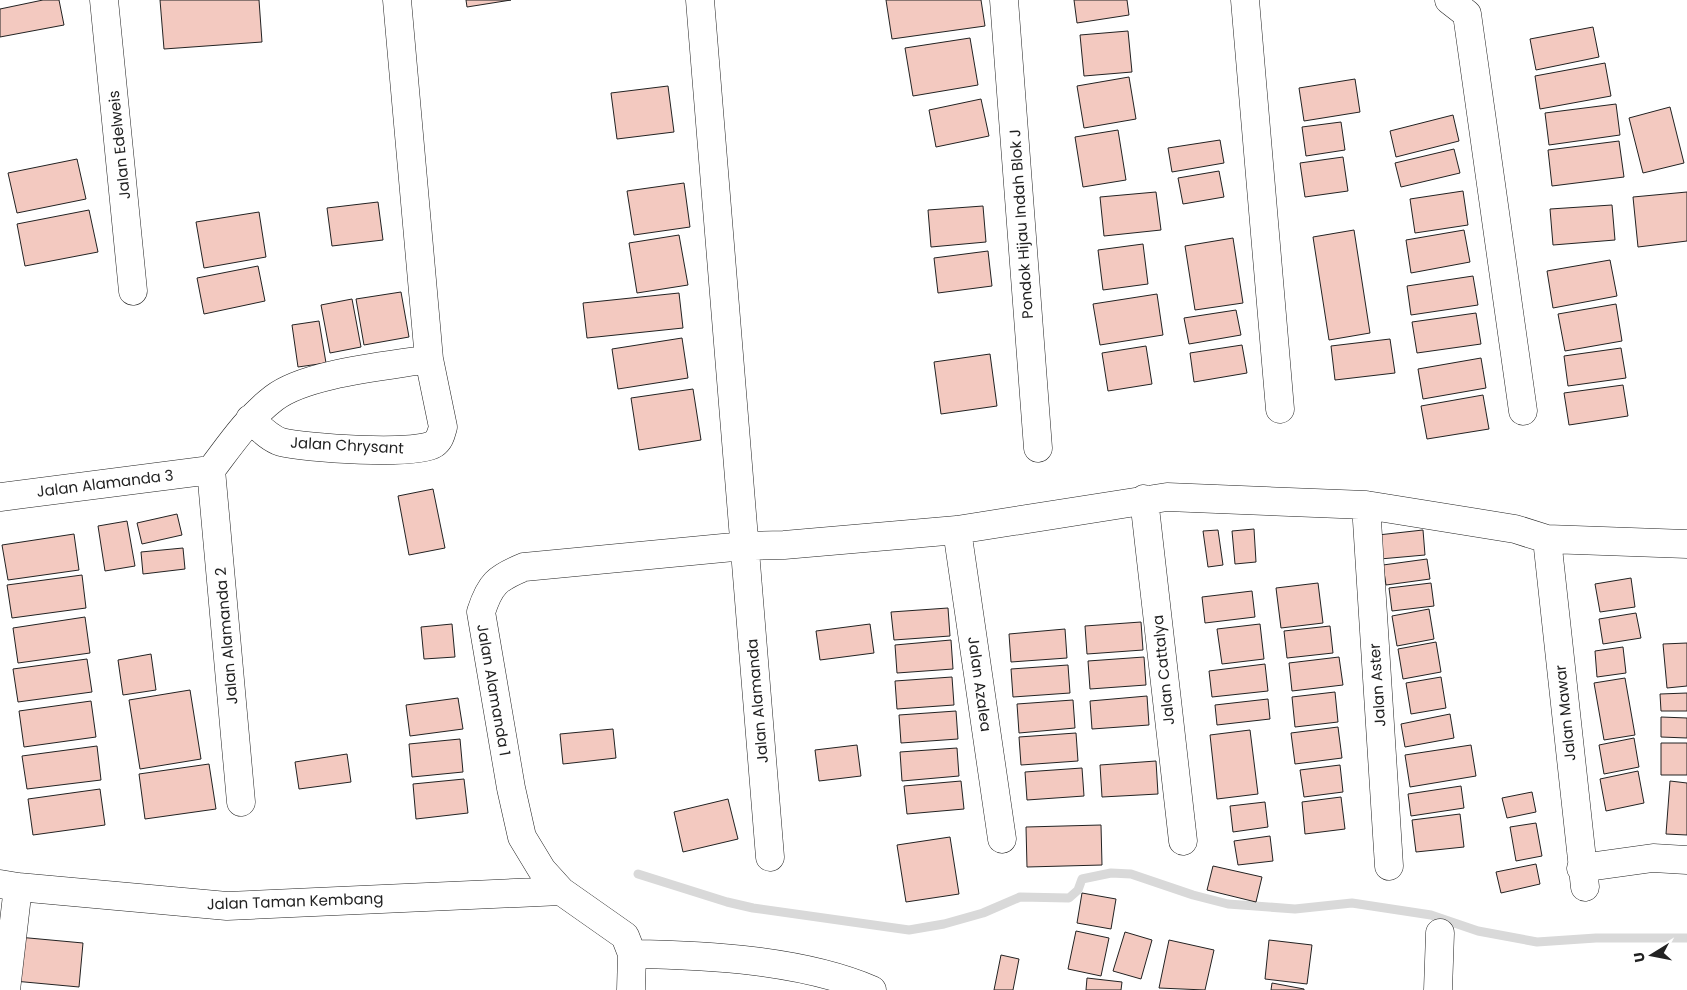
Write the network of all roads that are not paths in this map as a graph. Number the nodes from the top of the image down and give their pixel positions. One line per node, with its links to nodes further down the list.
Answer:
1 (104, 0): 7 (street, Jalan Edelweis)
2 (397, 0): 8 (street, Jalan Chrysant)
3 (700, 0): 20 (street, Jalan Alamanda)
4 (1004, 0): 12 (street, Pondok Hijau Indah Blok J)
5 (1245, 0): 9 (street)
6 (1449, 0): 10 (street)
7 (133, 291)
8 (430, 358): 11 (street); 11 (street, Jalan Chrysant)
9 (1280, 409)
10 (1523, 411)
11 (250, 419): 13 (street)
12 (1038, 448)
13 (211, 470): 14 (street, Jalan Alamanda 3); 21 (street, Jalan Alamanda 2)
14 (0, 497)
15 (1144, 499): 16 (street, Jalan Alamanda 1); 17 (street, Jalan Alamanda 1); 23 (street, Jalan Cattalya)
16 (1366, 505): 18 (street, Jalan Alamanda 1); 26 (street, Jalan Aster)
17 (957, 530): 20 (street, Jalan Alamanda 1); 22 (street, Jalan Azalea)
18 (1547, 539): 19 (street, Jalan Alamanda 1); 25 (street, Jalan Mawar)
19 (1687, 544)
20 (744, 546): 24 (street, Jalan Alamanda); 28 (street, Jalan Alamanda 1)
21 (241, 802)
22 (1002, 838)
23 (1183, 841)
24 (770, 857)
25 (1687, 860)
26 (1389, 866)
27 (9, 885): 28 (street, Jalan Taman Kembang); 31 (street)
28 (561, 891): 30 (street, Jalan Alamanda 1)
29 (1440, 933): 34 (street)
30 (632, 954): 32 (street); 33 (street)
31 (6, 990)
32 (631, 990)
33 (872, 990)
34 (1438, 990)

